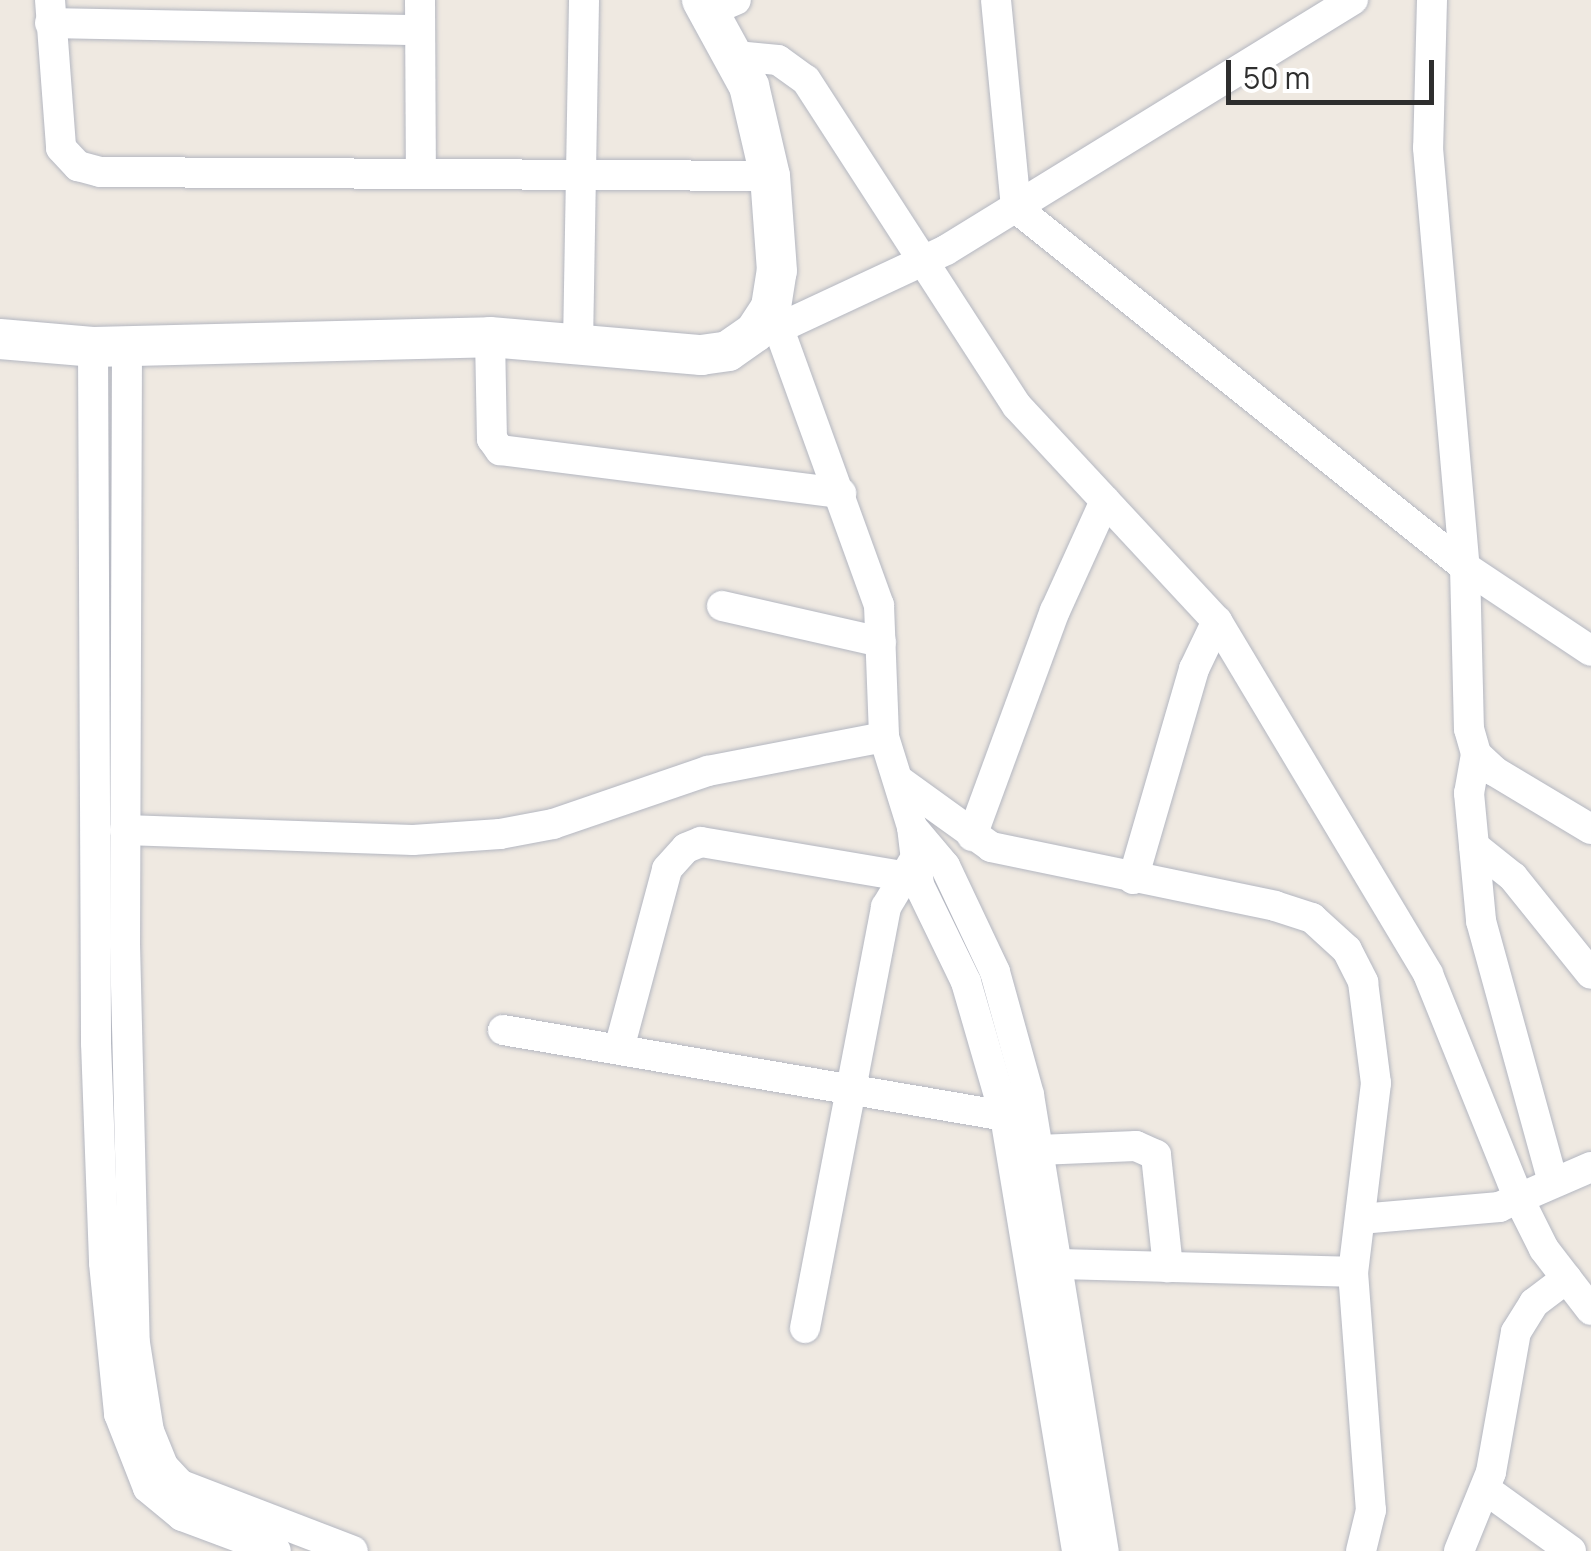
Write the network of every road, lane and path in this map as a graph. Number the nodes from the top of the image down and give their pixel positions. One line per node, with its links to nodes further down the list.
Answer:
1 (584, 0): 9 (street)
2 (996, 0): 12 (street)
3 (1353, 0): 12 (street)
4 (1432, 0): 21 (street)
5 (716, 4): 8 (street)
6 (50, 12): 7 (street); 10 (street)
7 (420, 15): 10 (street)
8 (736, 56): 11 (street); 13 (street)
9 (581, 171): 10 (street); 11 (street); 17 (street)
10 (421, 174)
11 (770, 176): 14 (street)
12 (1016, 208): 13 (street); 21 (street)
13 (920, 264): 14 (street); 20 (street)
14 (775, 318): 17 (street); 19 (street)
15 (490, 338): 17 (street); 18 (street); 19 (street)
16 (0, 339): 18 (street)
17 (578, 345)
18 (110, 347): 30 (street); 52 (street)
19 (840, 493): 24 (street)
20 (1105, 501): 23 (street); 31 (street)
21 (1465, 567): 25 (street); 27 (street)
22 (722, 606): 24 (street)
23 (1218, 621): 34 (street); 43 (street)
24 (881, 642): 26 (street)
25 (1591, 651)
26 (884, 737): 28 (street); 30 (street)
27 (1476, 754): 29 (street); 32 (street)
28 (901, 782): 31 (street); 33 (street)
29 (1591, 829)
30 (125, 830): 53 (street)
31 (972, 836): 34 (street)
32 (1474, 846): 35 (street); 42 (street)
33 (910, 853): 37 (street); 38 (street); 39 (street); 40 (street)
34 (1133, 879): 44 (street)
35 (1591, 974)
36 (503, 1030): 37 (street)
37 (620, 1045): 38 (street)
38 (852, 1086): 39 (street); 50 (street)
39 (1006, 1116): 54 (street)
40 (1038, 1150): 45 (street); 46 (street)
41 (1591, 1166): 42 (street)
42 (1554, 1182): 43 (street)
43 (1518, 1197): 44 (street); 48 (street)
44 (1360, 1220): 47 (street)
45 (1056, 1264): 46 (street); 55 (street)
46 (1168, 1267): 47 (street)
47 (1352, 1272): 56 (street)
48 (1566, 1278): 49 (street); 51 (street)
49 (1591, 1310)
50 (805, 1328)
51 (1485, 1489): 57 (street); 58 (street)
52 (276, 1551)
53 (352, 1551)
54 (1077, 1551)
55 (1104, 1551)
56 (1360, 1551)
57 (1459, 1551)
58 (1571, 1551)

